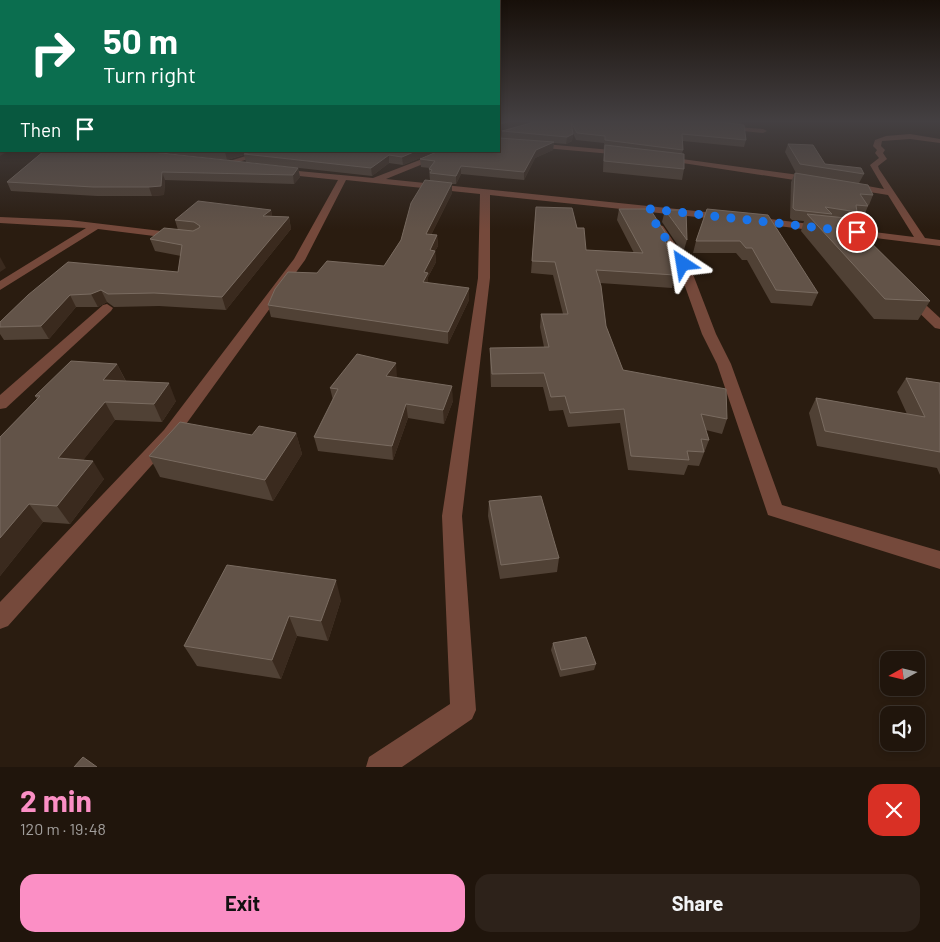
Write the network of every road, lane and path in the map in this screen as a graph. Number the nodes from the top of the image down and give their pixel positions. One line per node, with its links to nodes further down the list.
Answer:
1 (247, 157): 5 (street)
2 (436, 157): 8 (street)
3 (654, 157): 9 (street)
4 (882, 157): 12 (street)
5 (250, 168)
6 (270, 170): 7 (street)
7 (343, 178): 8 (street); 27 (street)
8 (372, 181): 11 (street)
9 (824, 182)
10 (842, 185): 12 (street)
11 (485, 192): 13 (street); 28 (street)
12 (889, 193): 18 (street)
13 (650, 209): 16 (street); 26 (street)
14 (0, 220): 15 (street)
15 (95, 227): 17 (street); 21 (street)
16 (841, 230): 18 (street); 19 (street)
17 (187, 237)
18 (922, 241): 20 (street)
19 (855, 243)
20 (940, 243)
21 (0, 286)
22 (905, 291): 24 (street)
23 (108, 308): 25 (street)
24 (940, 325)
25 (0, 404)
26 (940, 560)
27 (0, 618)
28 (379, 767)

